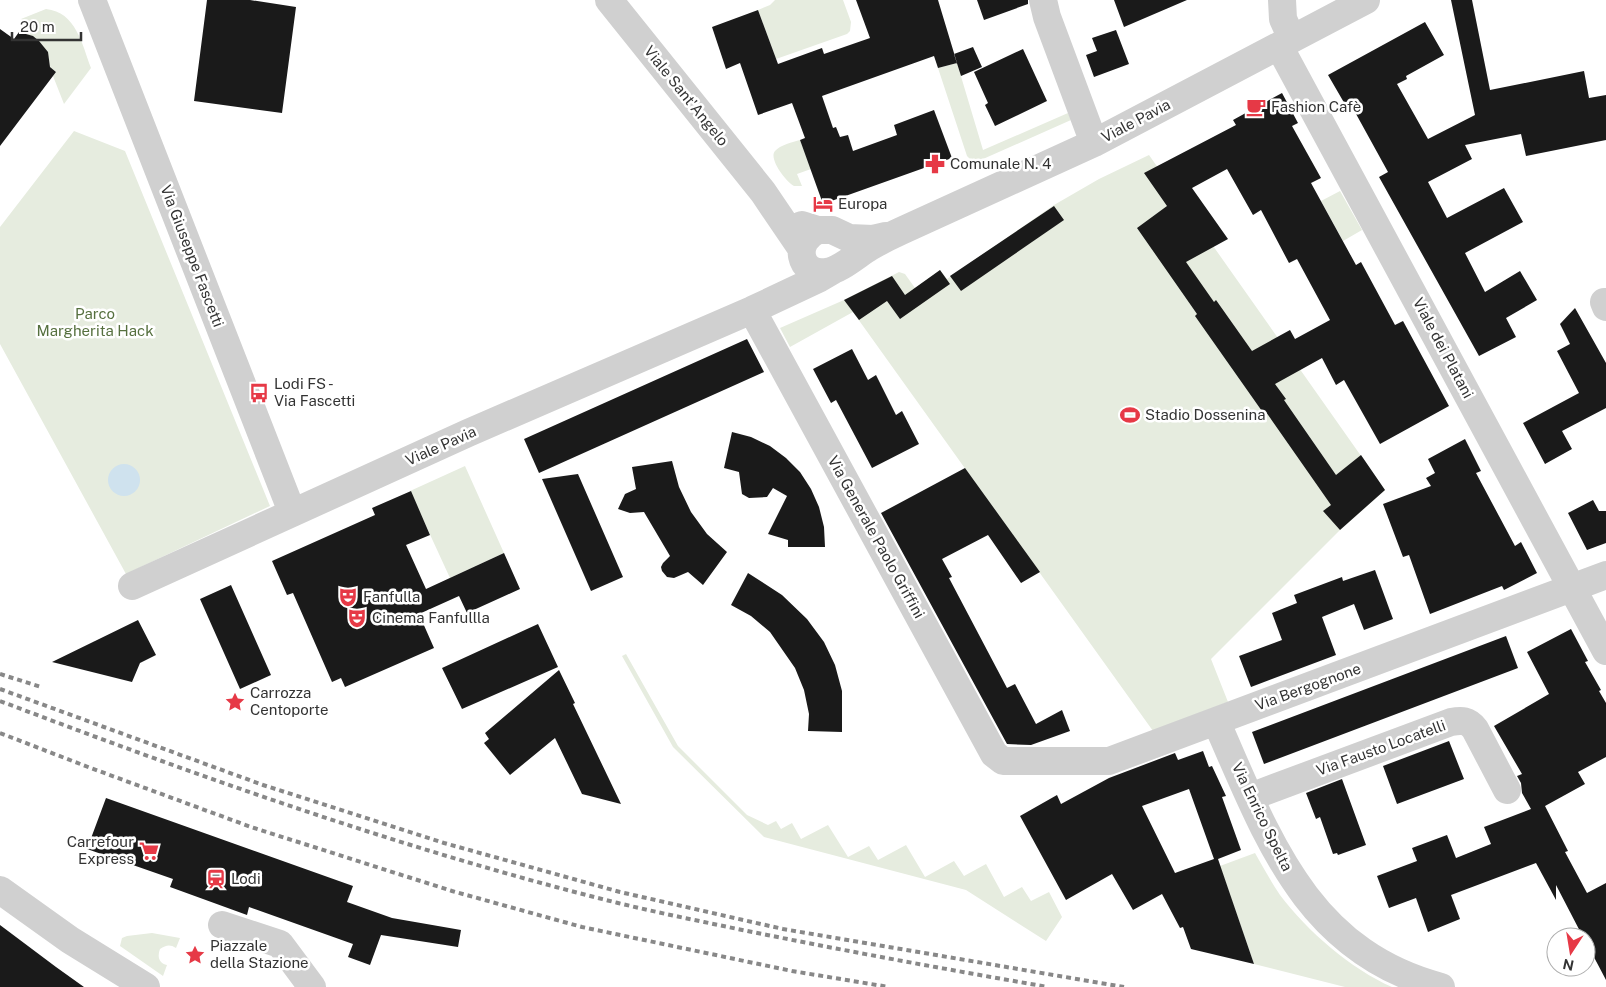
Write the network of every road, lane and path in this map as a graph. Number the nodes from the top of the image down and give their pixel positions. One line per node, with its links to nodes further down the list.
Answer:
1 (92, 0): 13 (street, Via Giuseppe Fascetti)
2 (609, 0): 9 (street, Viale Sant'Angelo)
3 (1043, 0): 7 (street)
4 (1282, 0): 6 (street, Viale dei Platani)
5 (1366, 0): 6 (street, Viale Pavia)
6 (1286, 42): 7 (street, Viale Pavia); 16 (street, Viale dei Platani)
7 (1094, 143): 8 (street, Viale Pavia)
8 (901, 231): 9 (street); 10 (street)
9 (815, 243): 10 (street); 10 (street); 11 (street)
10 (835, 269): 11 (street)
11 (790, 291): 12 (street, Viale Pavia)
12 (752, 310): 13 (street, Viale Pavia); 19 (street, Via Generale Paolo Griffini)
13 (292, 512): 15 (street, Viale Pavia)
14 (1606, 575): 16 (street, Via Bergognone)
15 (132, 586)
16 (1572, 588): 17 (street, Viale dei Platani); 18 (street, Via Bergognone)
17 (1606, 651)
18 (1216, 721): 19 (street, Via Bergognone); 21 (street, Via Enrico Spelta)
19 (1003, 761)
20 (1506, 790): 21 (street, Via Fausto Locatelli)
21 (1250, 796): 26 (street, Via Enrico Spelta)
22 (1, 894): 24 (street)
23 (222, 924): 25 (street)
24 (139, 987)
25 (312, 987)
26 (1441, 987)

